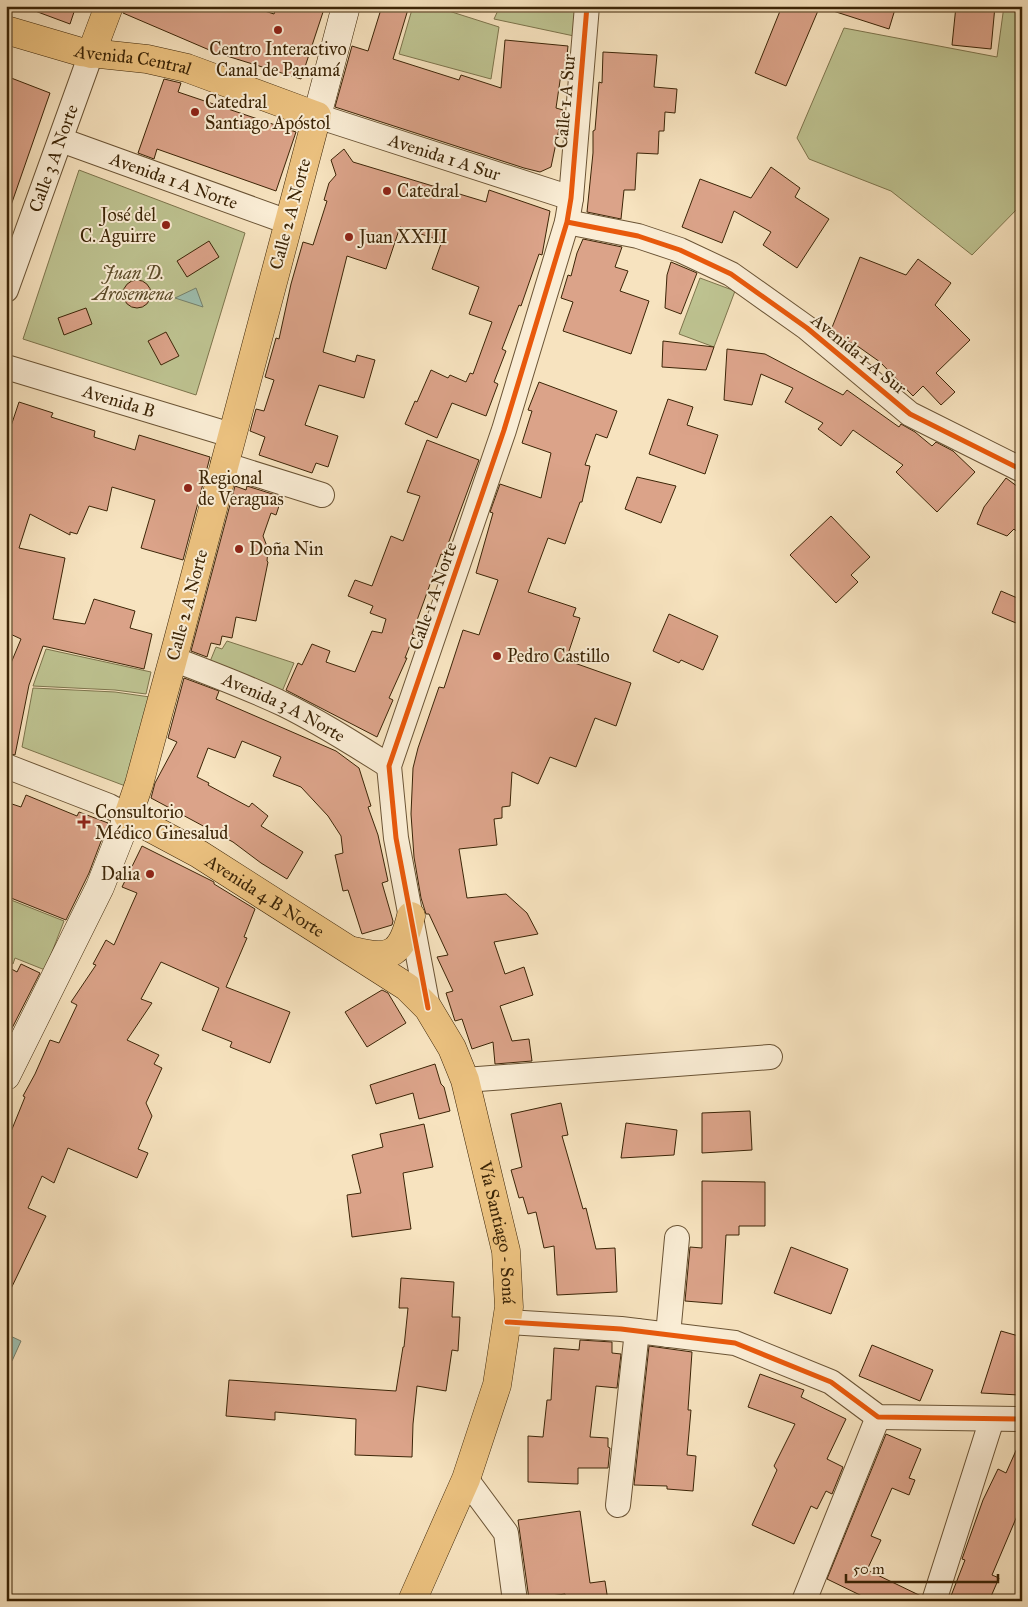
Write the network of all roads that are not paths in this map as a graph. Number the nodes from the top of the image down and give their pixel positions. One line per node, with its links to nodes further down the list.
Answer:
1 (109, 6): 5 (main road)
2 (346, 6): 6 (main road)
3 (587, 6): 8 (street, Calle 1 A Sur)
4 (6, 30): 5 (main road, Avenida Central)
5 (86, 47): 6 (main road, Avenida Central); 7 (street, Calle 3 A Norte)
6 (316, 116): 8 (street, Avenida 1 A Sur); 9 (main road, Calle 2 A Norte)
7 (61, 140): 9 (street, Avenida 1 A Norte); 11 (street, Calle 3 A Norte)
8 (571, 198): 10 (street, Calle 1 A Norte)
9 (288, 222): 13 (main road, Calle 2 A Norte)
10 (567, 222): 15 (street, Avenida 1 A Sur); 19 (street, Calle 1 A Norte)
11 (6, 290)
12 (6, 366): 13 (street, Avenida B)
13 (231, 434): 14 (main road, Calle 2 A Norte)
14 (223, 464): 16 (street); 17 (main road, Calle 2 A Norte)
15 (1022, 470)
16 (322, 495)
17 (173, 659): 19 (street, Avenida 3 A Norte); 20 (main road, Calle 2 A Norte)
18 (6, 766): 20 (street, Avenida 4 B Norte)
19 (389, 766): 21 (street, Calle 1 A Norte)
20 (128, 816): 22 (main road, Avenida 4 B Norte); 25 (main road, Calle 2 A Norte)
21 (411, 916): 22 (main road); 23 (street, Calle 1 A Norte)
22 (348, 949): 23 (main road, Avenida 4 B Norte)
23 (428, 1008): 26 (main road, Vía Santiago - Soná)
24 (770, 1056): 26 (street)
25 (6, 1076)
26 (465, 1080): 28 (main road, Vía Santiago - Soná)
27 (677, 1238): 30 (street)
28 (507, 1322): 29 (street); 34 (main road, Vía Santiago - Soná)
29 (637, 1331): 30 (street); 35 (street)
30 (668, 1335): 31 (street)
31 (878, 1417): 32 (street); 38 (street)
32 (992, 1418): 33 (street); 39 (street)
33 (1022, 1419)
34 (466, 1479): 36 (main road, Vía Santiago - Soná); 37 (street)
35 (618, 1505)
36 (412, 1601)
37 (515, 1601)
38 (804, 1601)
39 (934, 1601)

